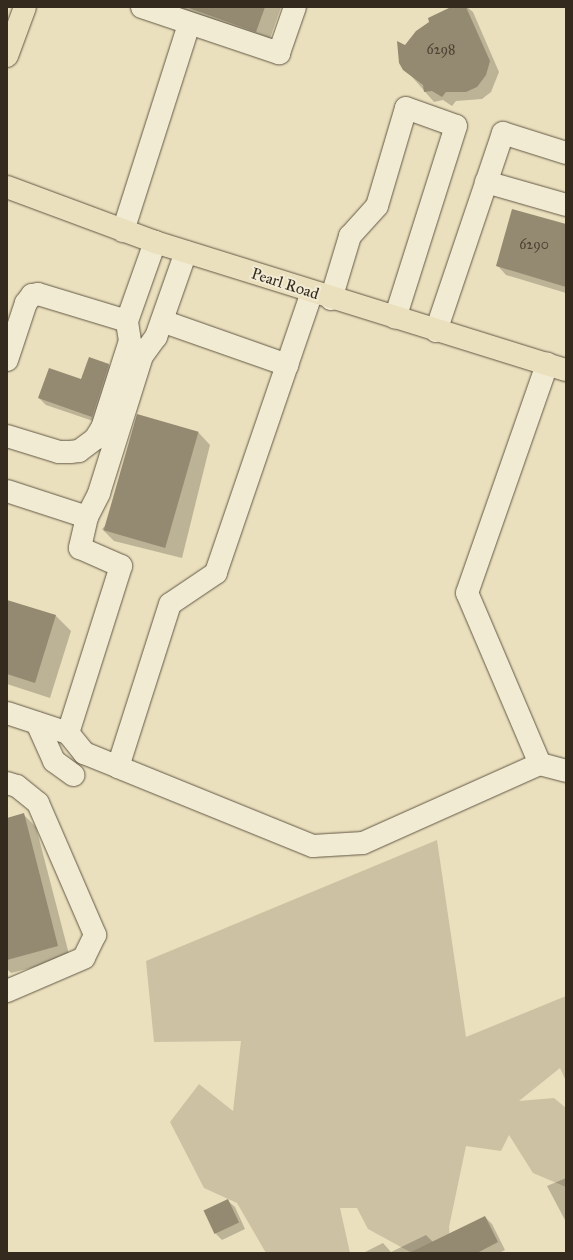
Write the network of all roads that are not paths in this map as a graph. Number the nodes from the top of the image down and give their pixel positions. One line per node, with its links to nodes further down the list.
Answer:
1 (25, 7): 5 (main road)
2 (142, 7): 4 (lane)
3 (295, 7): 4 (lane)
4 (189, 24): 10 (lane)
5 (7, 56)
6 (566, 153): 7 (lane)
7 (486, 182): 9 (lane); 17 (lane)
8 (7, 187): 10 (main road, Pearl Road)
9 (566, 205)
10 (123, 231): 11 (main road, Pearl Road)
11 (155, 242): 12 (main road, Pearl Road); 16 (lane)
12 (186, 252): 13 (main road, Pearl Road); 15 (lane)
13 (321, 296): 14 (main road, Pearl Road); 14 (lane); 19 (lane)
14 (395, 318): 17 (main road, Pearl Road)
15 (162, 321): 19 (lane); 23 (lane)
16 (126, 322): 18 (lane); 21 (lane)
17 (436, 330): 20 (main road, Pearl Road)
18 (7, 360)
19 (287, 365): 28 (lane)
20 (557, 367): 27 (lane)
21 (7, 436)
22 (7, 491): 23 (lane)
23 (87, 517): 26 (lane)
24 (7, 713): 25 (lane)
25 (37, 723): 26 (lane); 30 (lane)
26 (68, 732): 28 (lane)
27 (540, 764): 28 (lane); 29 (lane)
28 (118, 767)
29 (566, 771)
30 (72, 776)
31 (7, 783): 32 (lane)
32 (7, 991)

